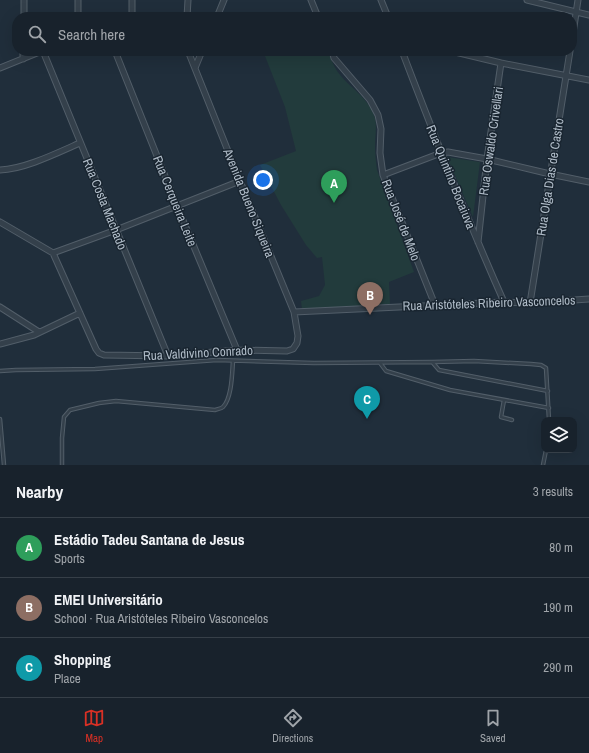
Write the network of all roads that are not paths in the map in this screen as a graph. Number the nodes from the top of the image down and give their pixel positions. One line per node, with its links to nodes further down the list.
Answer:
1 (24, 0): 10 (street)
2 (78, 0): 11 (street)
3 (132, 0): 12 (street)
4 (188, 0): 13 (street)
5 (224, 0): 14 (street)
6 (311, 0): 15 (street)
7 (381, 0): 16 (street)
8 (527, 0): 17 (street)
9 (578, 0): 17 (street)
10 (24, 12)
11 (78, 12)
12 (132, 12)
13 (187, 12)
14 (219, 12)
15 (316, 12)
16 (386, 12)
17 (576, 12)
18 (577, 12): 19 (street)
19 (589, 14)
20 (23, 56): 30 (street)
21 (30, 56): 30 (street)
22 (44, 56): 36 (street, Rua Costa Machado)
23 (117, 56): 44 (street, Rua Cerqueira Leite)
24 (190, 56): 33 (street, Avenida Bueno Siqueira)
25 (200, 56): 33 (street)
26 (333, 56): 41 (street, Rua José de Melo)
27 (404, 56): 37 (street, Rua Quintino Bocaiuva)
28 (472, 56): 31 (street)
29 (569, 56): 34 (street, Rua Olga Dias de Castro)
30 (23, 59): 32 (street)
31 (501, 63): 34 (street); 38 (street, Rua Oswaldo Crivellari)
32 (0, 68)
33 (195, 68): 42 (street, Avenida Bueno Siqueira)
34 (567, 76): 35 (street); 40 (street, Rua Olga Dias de Castro)
35 (589, 80)
36 (80, 143): 39 (street); 46 (street, Rua Costa Machado)
37 (441, 153): 38 (street); 41 (street); 47 (street, Rua Quintino Bocaiuva)
38 (487, 159): 40 (street); 47 (street, Rua Oswaldo Crivellari)
39 (0, 170)
40 (550, 174): 43 (street); 51 (street, Rua Olga Dias de Castro)
41 (383, 175): 52 (street, Rua José de Melo)
42 (240, 180): 44 (street); 54 (street, Avenida Bueno Siqueira)
43 (589, 182)
44 (177, 206): 46 (street); 58 (street, Rua Cerqueira Leite)
45 (0, 222): 48 (street)
46 (116, 230): 48 (street); 60 (street, Rua Costa Machado)
47 (478, 244): 50 (street, Rua Quintino Bocaiuva)
48 (53, 253): 55 (street)
49 (589, 300): 51 (street, Rua Aristóteles Ribeiro Vasconcelos)
50 (504, 302): 51 (street, Rua Aristóteles Ribeiro Vasconcelos); 52 (street, Rua Aristóteles Ribeiro Vasconcelos)
51 (530, 303)
52 (435, 305): 54 (street, Rua Aristóteles Ribeiro Vasconcelos)
53 (0, 307): 56 (street)
54 (294, 312): 59 (street, Avenida Bueno Siqueira)
55 (80, 313): 56 (street); 60 (street, Rua Valdivino Conrado)
56 (39, 332): 57 (street)
57 (0, 344)
58 (237, 350): 59 (street, Rua Valdivino Conrado); 60 (street, Rua Valdivino Conrado)
59 (287, 351)
60 (168, 356)
61 (233, 361): 62 (lane); 64 (lane); 73 (lane)
62 (380, 362): 63 (lane); 66 (lane)
63 (433, 362): 65 (lane); 65 (lane)
64 (0, 371)
65 (548, 391): 67 (lane)
66 (504, 400): 67 (lane); 70 (lane)
67 (549, 408): 68 (lane)
68 (549, 417)
69 (0, 419): 72 (lane)
70 (512, 420)
71 (545, 453): 74 (lane)
72 (4, 465)
73 (62, 465)
74 (543, 465)

